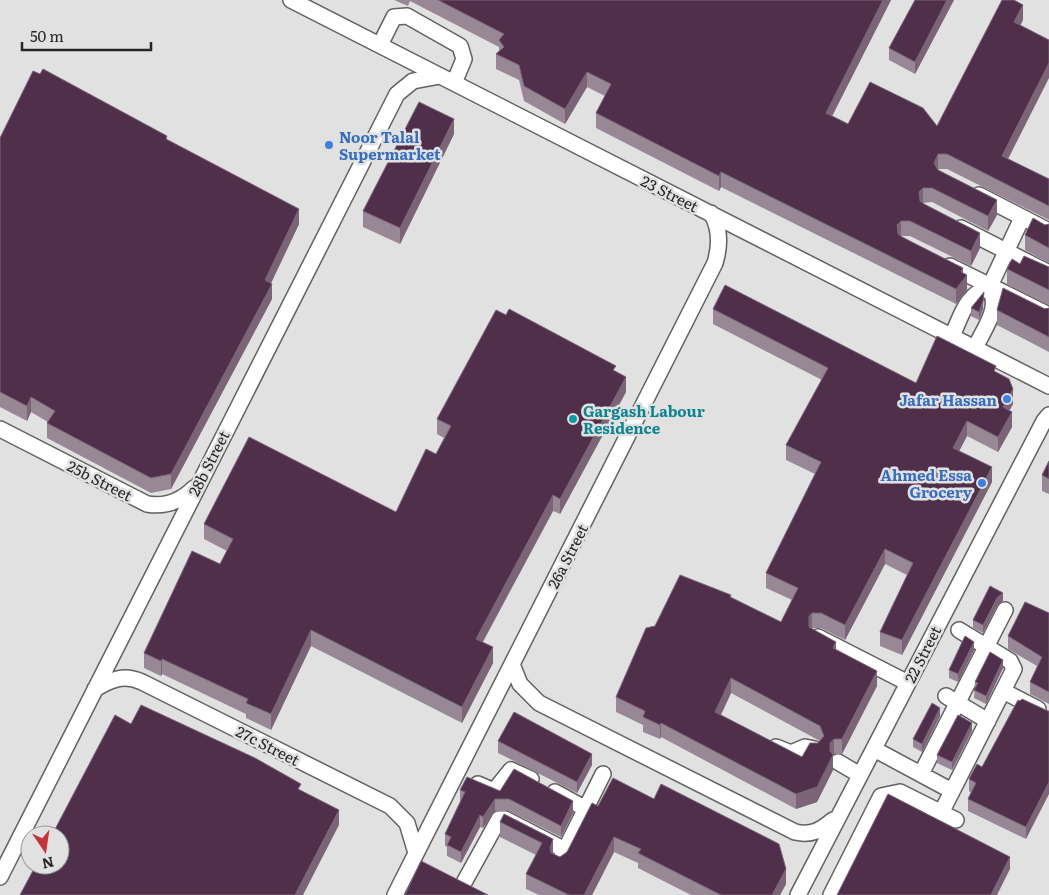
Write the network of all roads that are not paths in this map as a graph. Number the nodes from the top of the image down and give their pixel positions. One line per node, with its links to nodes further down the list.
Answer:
1 (291, 0): 2 (street, 23 Street)
2 (380, 45): 3 (street, 23 Street); 4 (street)
3 (440, 76): 4 (street, 23 Street); 20 (street, 28b Street)
4 (454, 83): 6 (street, 23 Street)
5 (970, 190): 7 (street)
6 (711, 213): 15 (street, 23 Street); 25 (street, 26a Street)
7 (1022, 218): 9 (street); 10 (street)
8 (946, 220): 10 (street)
9 (1049, 231)
10 (1006, 251): 12 (street); 13 (street)
11 (940, 261): 13 (street)
12 (1049, 273)
13 (989, 287): 14 (street); 15 (street); 16 (street)
14 (1049, 315)
15 (952, 336): 16 (street, 23 Street)
16 (975, 348): 17 (street, 23 Street)
17 (1049, 386)
18 (1049, 415): 26 (street, 22 Street)
19 (0, 429): 20 (street, 25b Street)
20 (198, 483): 27 (street, 28b Street)
21 (1005, 610): 24 (street)
22 (959, 630): 24 (street)
23 (817, 636): 26 (street)
24 (987, 646): 28 (street); 29 (street)
25 (512, 664): 36 (street, 26a Street); 43 (street)
26 (908, 682): 34 (street, 22 Street)
27 (94, 689): 45 (street, 27c Street); 47 (street, 28b Street)
28 (1003, 691): 30 (street); 31 (street)
29 (952, 700): 31 (street); 38 (street)
30 (1048, 714)
31 (988, 721): 40 (street)
32 (762, 740): 33 (street)
33 (815, 749)
34 (874, 749): 38 (street); 39 (street, 22 Street)
35 (838, 762): 39 (street)
36 (458, 773): 41 (street); 45 (street, 26a Street)
37 (603, 774): 41 (street)
38 (921, 774): 40 (street)
39 (860, 775): 43 (street, 22 Street)
40 (952, 791): 42 (street)
41 (586, 809): 49 (street)
42 (941, 813): 44 (street); 53 (street)
43 (840, 814): 52 (street, 22 Street)
44 (956, 820)
45 (414, 857): 46 (street); 50 (street, 26a Street)
46 (429, 870)
47 (0, 876)
48 (445, 879): 49 (street)
49 (462, 888): 51 (street)
50 (395, 895)
51 (475, 895)
52 (798, 895)
53 (831, 895)

